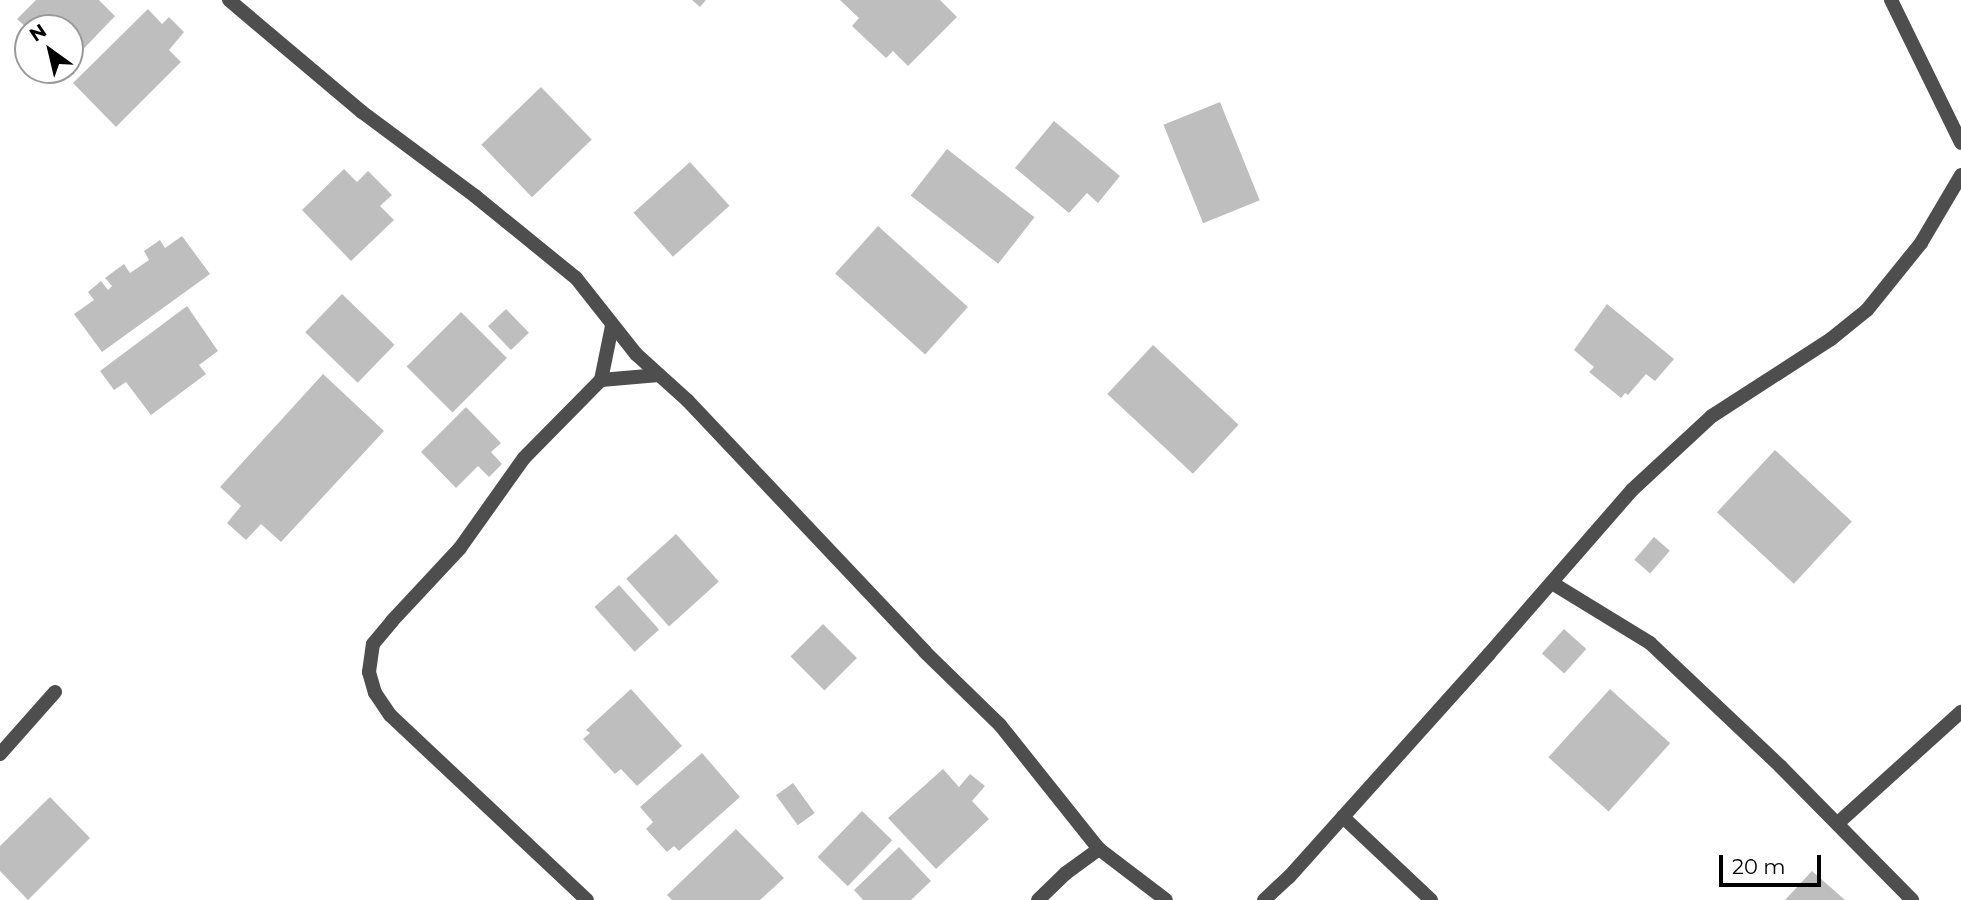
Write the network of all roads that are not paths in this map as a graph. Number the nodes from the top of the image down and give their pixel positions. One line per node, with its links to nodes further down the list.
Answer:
1 (229, 0): 5 (street)
2 (1891, 0): 3 (street)
3 (1961, 143)
4 (1961, 175): 8 (street)
5 (612, 326): 6 (street); 7 (street)
6 (659, 375): 7 (street); 14 (street)
7 (601, 380): 15 (street)
8 (1552, 583): 12 (street); 13 (street)
9 (55, 692): 11 (street)
10 (1961, 712): 13 (street)
11 (0, 754)
12 (1343, 817): 18 (street); 19 (street)
13 (1838, 823): 20 (street)
14 (1098, 849): 16 (street); 17 (street)
15 (587, 900)
16 (1038, 900)
17 (1166, 900)
18 (1264, 900)
19 (1431, 900)
20 (1912, 900)

